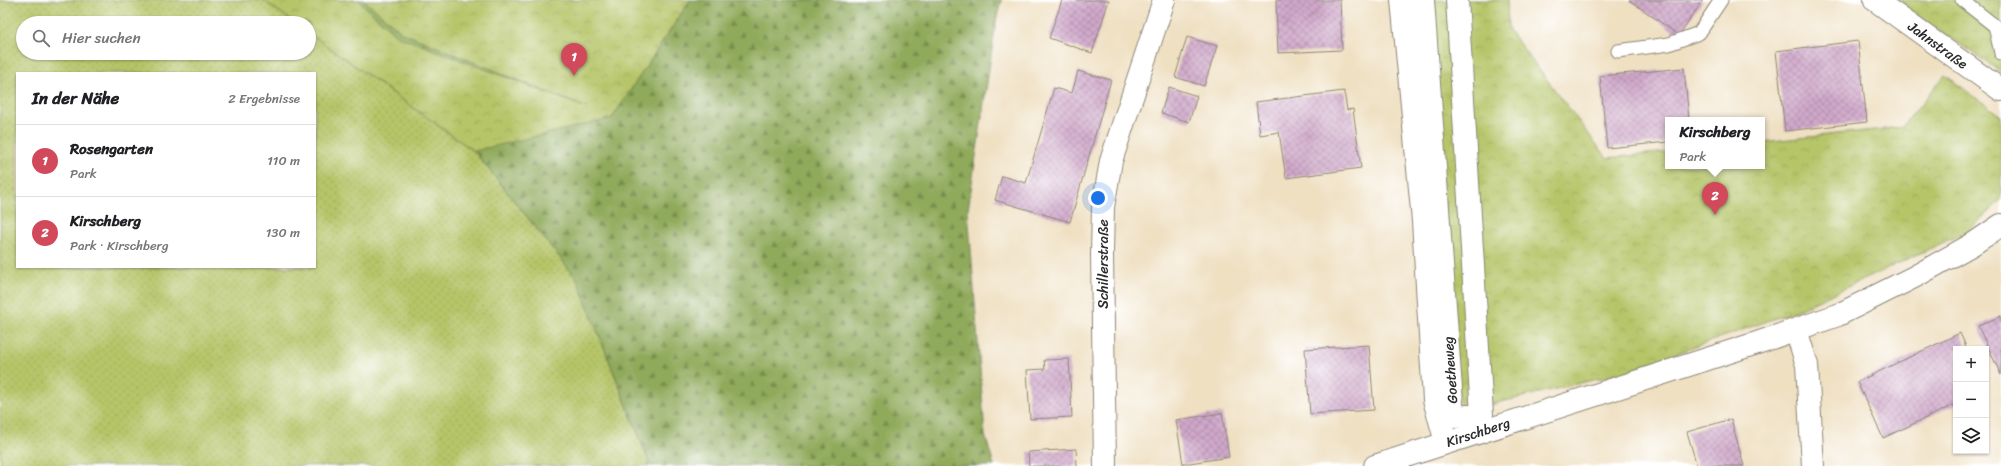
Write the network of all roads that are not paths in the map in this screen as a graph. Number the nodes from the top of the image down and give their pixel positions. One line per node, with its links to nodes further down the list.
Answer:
1 (1164, 0): 14 (street, Schillerstraße)
2 (1402, 0): 13 (street, Goetheweg)
3 (1423, 0): 4 (street, Goetheweg)
4 (1457, 0)
5 (1722, 0): 8 (lane)
6 (1875, 0): 10 (street, Jahnstraße)
7 (1962, 0): 9 (lane)
8 (1618, 51)
9 (2001, 52)
10 (2001, 90)
11 (2001, 225): 12 (street, Kirschberg)
12 (1796, 330): 13 (street, Kirschberg); 16 (street)
13 (1446, 442): 15 (street, Kirschberg)
14 (1105, 466)
15 (1375, 466)
16 (1813, 466)

